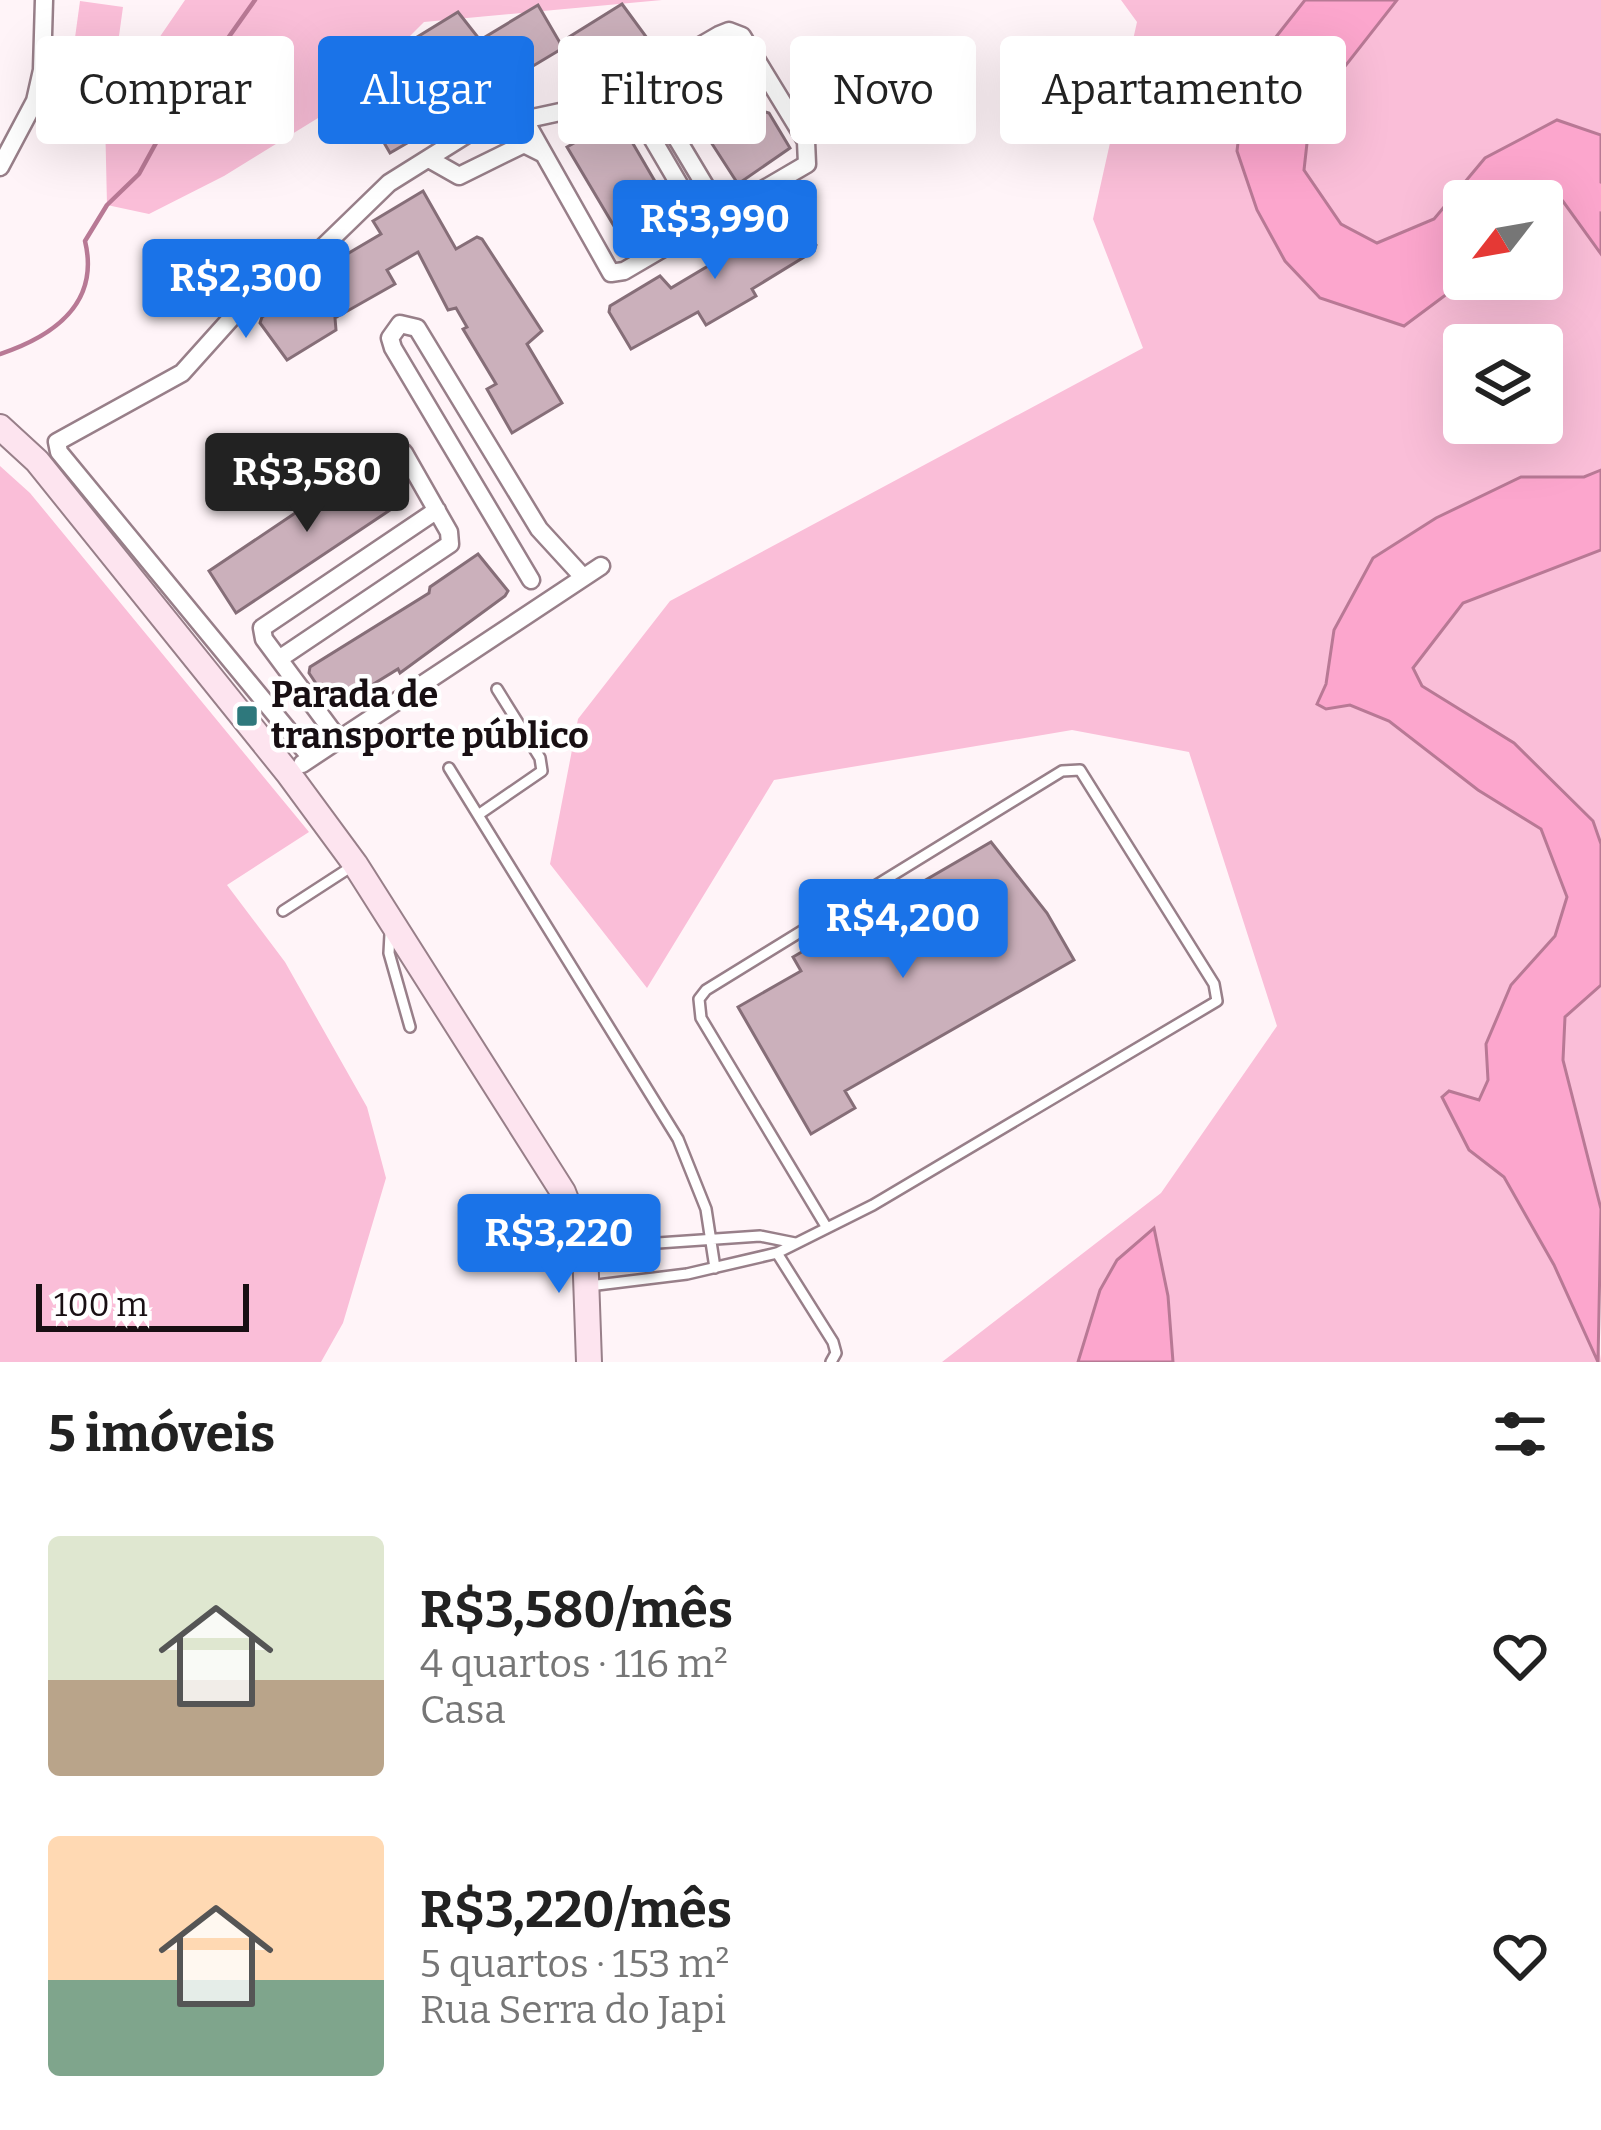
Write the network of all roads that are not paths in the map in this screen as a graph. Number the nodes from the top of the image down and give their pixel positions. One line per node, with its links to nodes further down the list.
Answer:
1 (43, 3): 9 (street)
2 (766, 71): 10 (street)
3 (534, 136): 7 (street)
4 (452, 144): 8 (street)
5 (656, 144): 11 (street)
6 (680, 144): 10 (street)
7 (544, 154): 8 (street); 11 (street)
8 (429, 159): 23 (street)
9 (0, 167)
10 (722, 214): 11 (street)
11 (703, 225)
12 (0, 427): 25 (street)
13 (404, 453): 14 (street)
14 (436, 510): 20 (street); 20 (street)
15 (538, 529): 16 (street); 16 (street); 18 (street)
16 (510, 545): 19 (street)
17 (602, 566): 18 (street)
18 (583, 577): 22 (street)
19 (531, 580)
20 (279, 659): 22 (street)
21 (497, 689): 26 (lane)
22 (338, 740): 23 (street)
23 (310, 758): 25 (street)
24 (449, 768): 26 (lane)
25 (288, 772): 27 (street)
26 (478, 814): 32 (lane)
27 (355, 864): 28 (lane); 29 (street)
28 (283, 911)
29 (392, 920): 30 (lane); 34 (street)
30 (410, 1028)
31 (827, 1228): 31 (lane); 33 (lane)
32 (712, 1240): 33 (lane); 34 (lane); 36 (lane)
33 (796, 1243): 35 (lane)
34 (585, 1248): 37 (street)
35 (777, 1253): 36 (lane); 39 (lane)
36 (715, 1268): 37 (lane)
37 (589, 1286): 38 (street)
38 (589, 1362)
39 (831, 1362)

